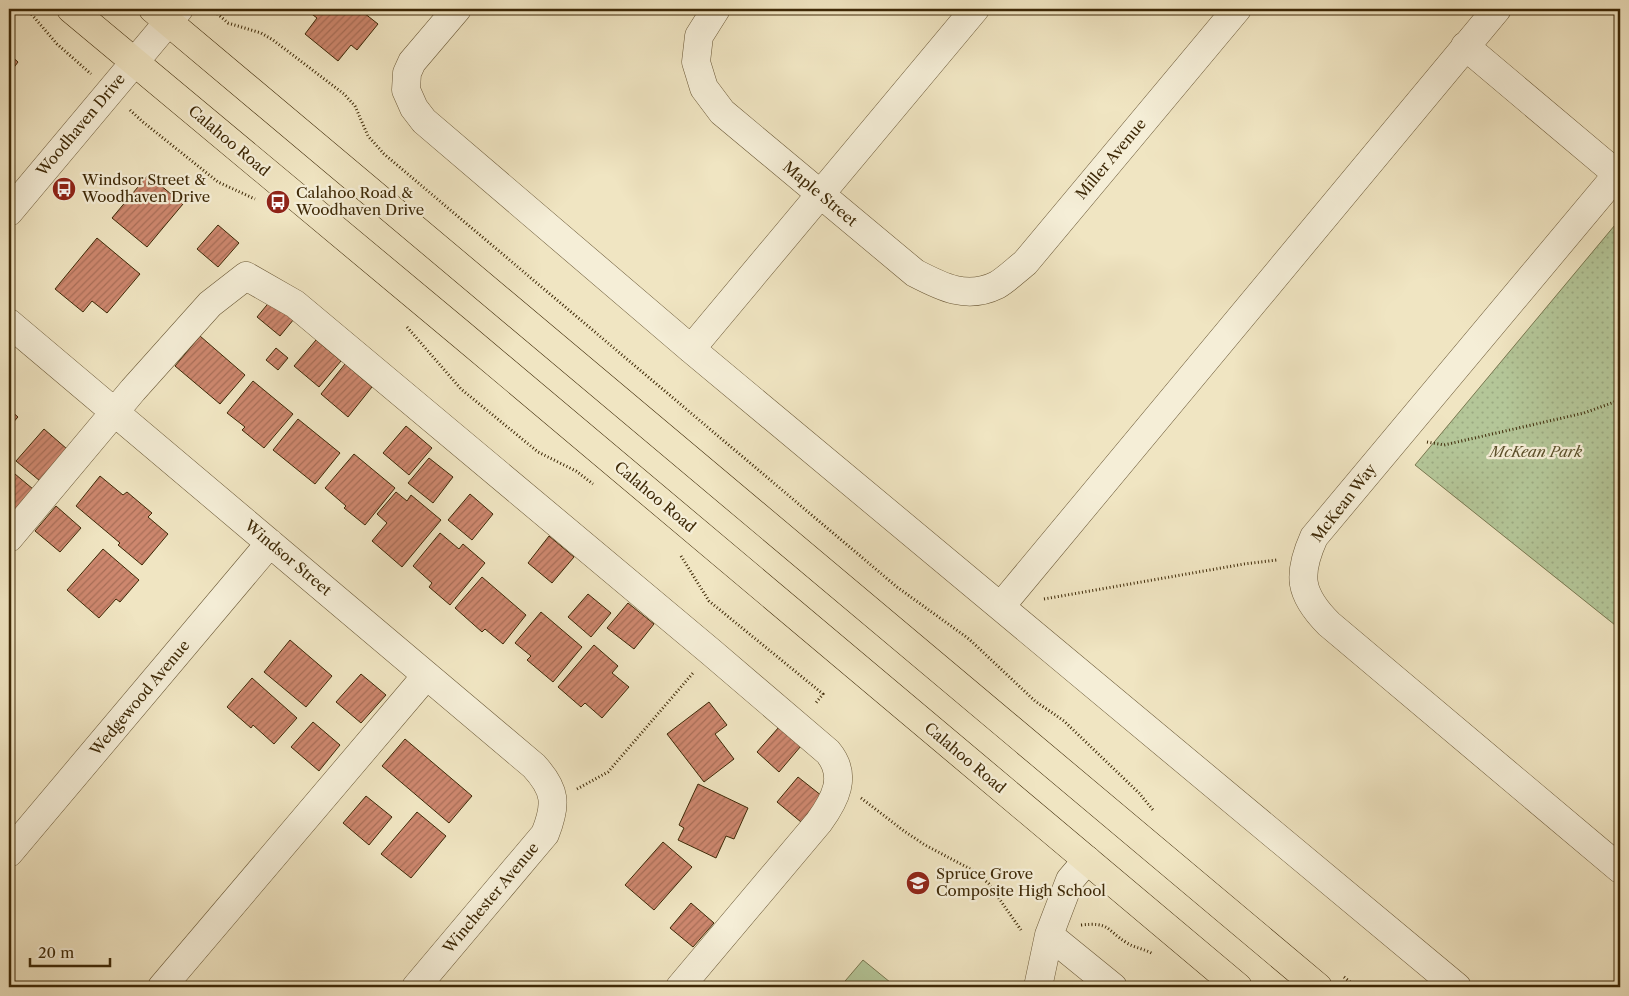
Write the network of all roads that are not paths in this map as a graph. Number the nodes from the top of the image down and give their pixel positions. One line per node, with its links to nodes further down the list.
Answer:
1 (71, 9): 9 (main road, Calahoo Road)
2 (457, 9): 15 (street)
3 (716, 9): 11 (street, Maple Street)
4 (975, 9): 11 (street)
5 (1237, 9): 13 (street, Miller Avenue)
6 (1497, 9): 8 (street)
7 (167, 13): 9 (street, Woodhaven Drive); 26 (main road)
8 (1465, 46): 10 (street); 19 (street)
9 (134, 62): 12 (street, Woodhaven Drive); 23 (main road, Calahoo Road)
10 (1619, 172): 24 (street, McKean Way)
11 (820, 194): 13 (street, Maple Street); 15 (street)
12 (9, 212)
13 (973, 293)
14 (9, 323): 16 (street, Windsor Street)
15 (691, 349): 19 (street)
16 (115, 413): 17 (street); 18 (street, Windsor Street); 29 (street)
17 (9, 538)
18 (270, 543): 20 (street, Windsor Street); 22 (street, Wedgewood Avenue)
19 (1001, 606): 33 (street)
20 (426, 676): 21 (street, Windsor Street); 27 (street)
21 (553, 803): 28 (street, Winchester Avenue)
22 (9, 854)
23 (1087, 860): 25 (street); 32 (main road, Calahoo Road)
24 (1620, 869)
25 (1050, 933): 30 (street); 31 (street)
26 (1329, 981)
27 (162, 987)
28 (416, 987)
29 (680, 987)
30 (1038, 987)
31 (1112, 987)
32 (1238, 987)
33 (1457, 987)

